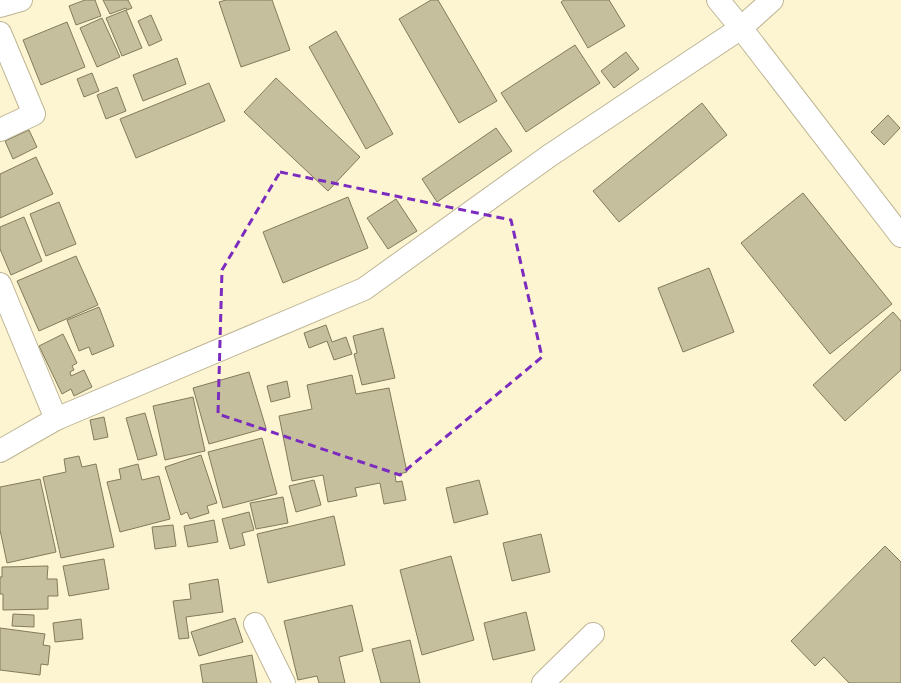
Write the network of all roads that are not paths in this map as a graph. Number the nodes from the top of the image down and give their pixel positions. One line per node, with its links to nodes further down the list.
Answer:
1 (21, 0): 4 (street)
2 (718, 0): 5 (street)
3 (772, 0): 5 (street)
4 (0, 6)
5 (741, 28): 8 (street); 10 (street)
6 (0, 33): 7 (street)
7 (0, 130)
8 (901, 236)
9 (0, 284): 10 (street)
10 (56, 419): 11 (street)
11 (0, 451)
12 (255, 624): 14 (street)
13 (593, 634): 15 (street)
14 (284, 683)
15 (543, 683)

